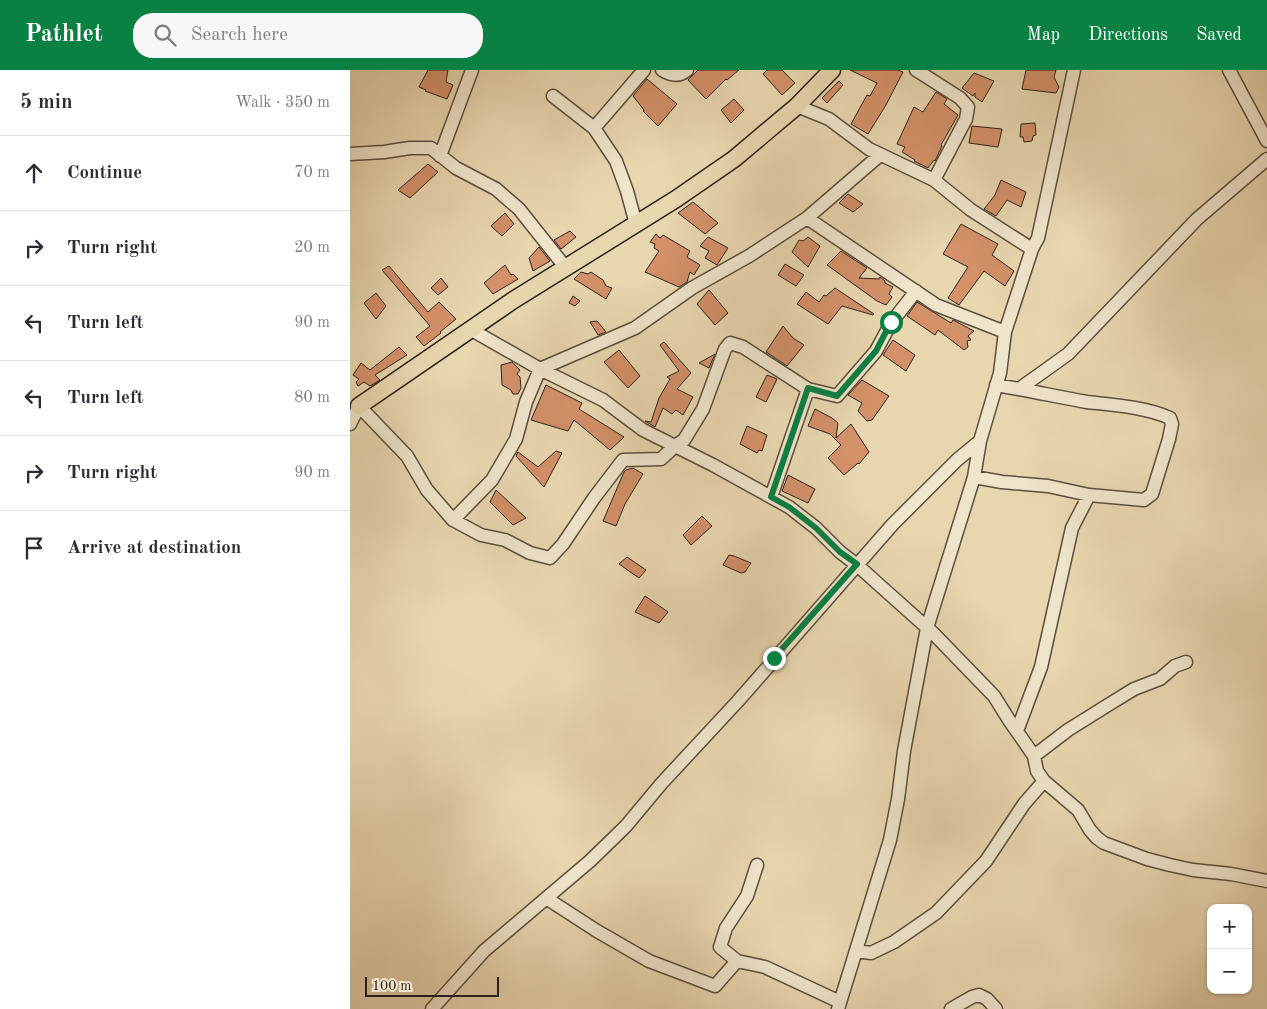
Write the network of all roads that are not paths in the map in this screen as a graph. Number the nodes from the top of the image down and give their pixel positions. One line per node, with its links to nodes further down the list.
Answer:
1 (472, 70): 15 (street)
2 (644, 70): 11 (street)
3 (662, 70): 4 (street)
4 (687, 70)
5 (832, 70): 10 (main road)
6 (916, 70): 17 (street)
7 (1074, 70): 20 (street)
8 (1229, 70): 12 (street)
9 (553, 96): 11 (street)
10 (797, 106): 14 (street); 19 (main road)
11 (594, 128): 19 (street)
12 (1267, 141)
13 (350, 154): 15 (street)
14 (880, 155): 17 (street); 18 (street)
15 (440, 156): 21 (street)
16 (1267, 159): 28 (street)
17 (934, 180): 20 (street)
18 (807, 218): 22 (street); 25 (street)
19 (636, 224): 21 (main road)
20 (1032, 248): 24 (street)
21 (566, 268): 23 (main road)
22 (916, 291): 24 (street); 27 (street)
23 (470, 329): 25 (street); 29 (main road)
24 (1005, 332): 26 (street)
25 (540, 369): 32 (street); 36 (street)
26 (996, 385): 28 (street); 31 (street)
27 (808, 388): 32 (street); 35 (street)
28 (1019, 388): 34 (street)
29 (355, 407): 30 (street); 36 (street)
30 (350, 424)
31 (980, 441): 33 (street); 37 (street)
32 (675, 446): 35 (street); 36 (street)
33 (974, 477): 34 (street); 38 (street)
34 (1089, 495): 40 (street)
35 (771, 497): 37 (street)
36 (453, 520)
37 (857, 564): 38 (street); 45 (street)
38 (927, 628): 40 (street); 46 (street)
39 (1186, 662): 41 (street)
40 (1017, 731): 41 (street)
41 (1034, 756): 42 (street)
42 (1044, 781): 44 (street); 46 (street)
43 (757, 865): 47 (street)
44 (1267, 881)
45 (546, 898): 47 (street); 49 (street)
46 (856, 951): 48 (street)
47 (738, 961): 48 (street)
48 (839, 1006)
49 (432, 1009)
50 (952, 1009): 51 (street)
51 (996, 1009)

